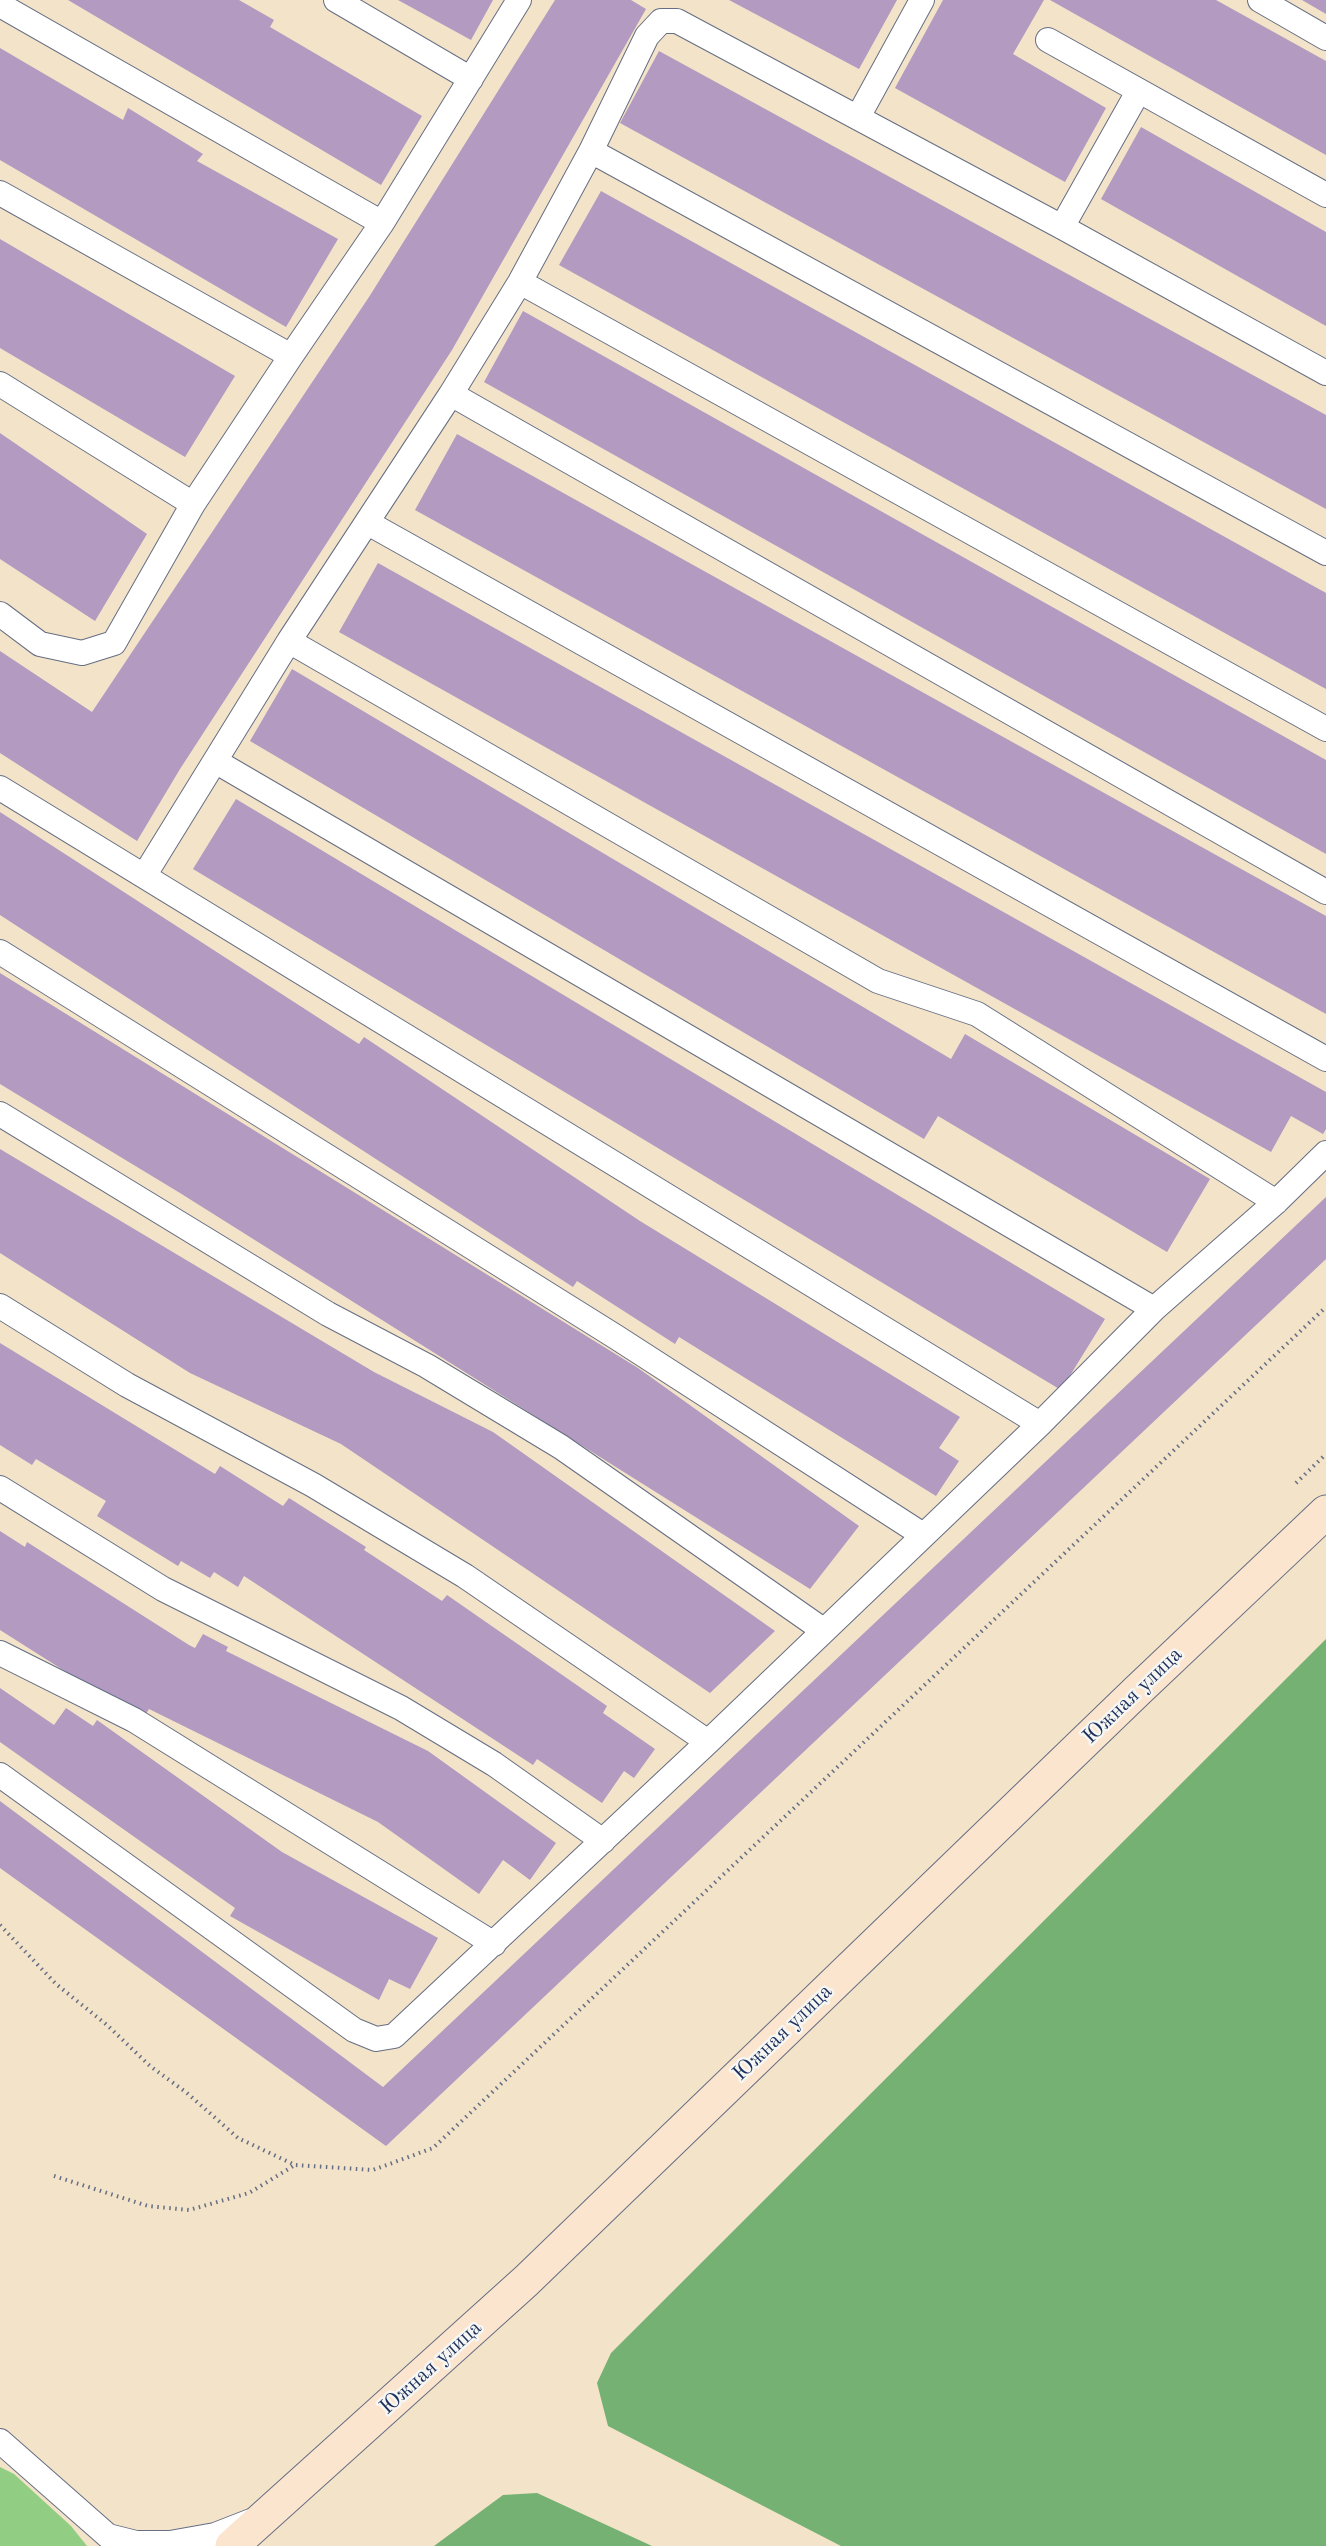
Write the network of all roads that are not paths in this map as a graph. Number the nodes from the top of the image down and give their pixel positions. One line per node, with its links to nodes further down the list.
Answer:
1 (336, 0): 8 (lane)
2 (519, 0): 8 (lane)
3 (922, 0): 10 (lane)
4 (1260, 0): 6 (lane)
5 (0, 5): 14 (lane)
6 (1326, 38)
7 (1048, 40): 9 (lane)
8 (471, 79): 14 (lane)
9 (1138, 92): 13 (lane); 15 (lane)
10 (858, 117): 11 (lane); 15 (lane)
11 (591, 151): 16 (lane); 23 (lane)
12 (0, 193): 17 (lane)
13 (1326, 195)
14 (382, 223): 17 (lane)
15 (1062, 227): 18 (lane)
16 (520, 282): 20 (lane); 26 (lane)
17 (291, 356): 21 (lane)
18 (1326, 373)
19 (0, 384): 21 (lane)
20 (451, 394): 22 (lane); 30 (lane)
21 (194, 504): 24 (lane)
22 (368, 523): 25 (lane); 32 (lane)
23 (1326, 553)
24 (0, 614)
25 (289, 641): 27 (lane); 35 (lane)
26 (1326, 729)
27 (214, 761): 29 (lane); 37 (lane)
28 (0, 788): 29 (lane)
29 (144, 876): 38 (lane)
30 (1326, 892)
31 (0, 952): 41 (lane)
32 (1326, 1059)
33 (0, 1114): 42 (lane)
34 (1326, 1153): 35 (lane)
35 (1276, 1202): 37 (lane)
36 (0, 1306): 44 (lane)
37 (1154, 1309): 38 (lane)
38 (1040, 1424): 41 (lane)
39 (0, 1488): 46 (lane)
40 (1326, 1512): 49 (main road, Южная улица)
41 (923, 1534): 42 (lane)
42 (823, 1630): 44 (lane)
43 (0, 1653): 47 (lane)
44 (708, 1742): 46 (lane)
45 (0, 1775): 47 (lane)
46 (603, 1841): 47 (lane)
47 (494, 1944)
48 (0, 2441): 50 (lane)
49 (267, 2515): 50 (lane); 51 (main road, Южная улица)
50 (110, 2541)
51 (232, 2546)

